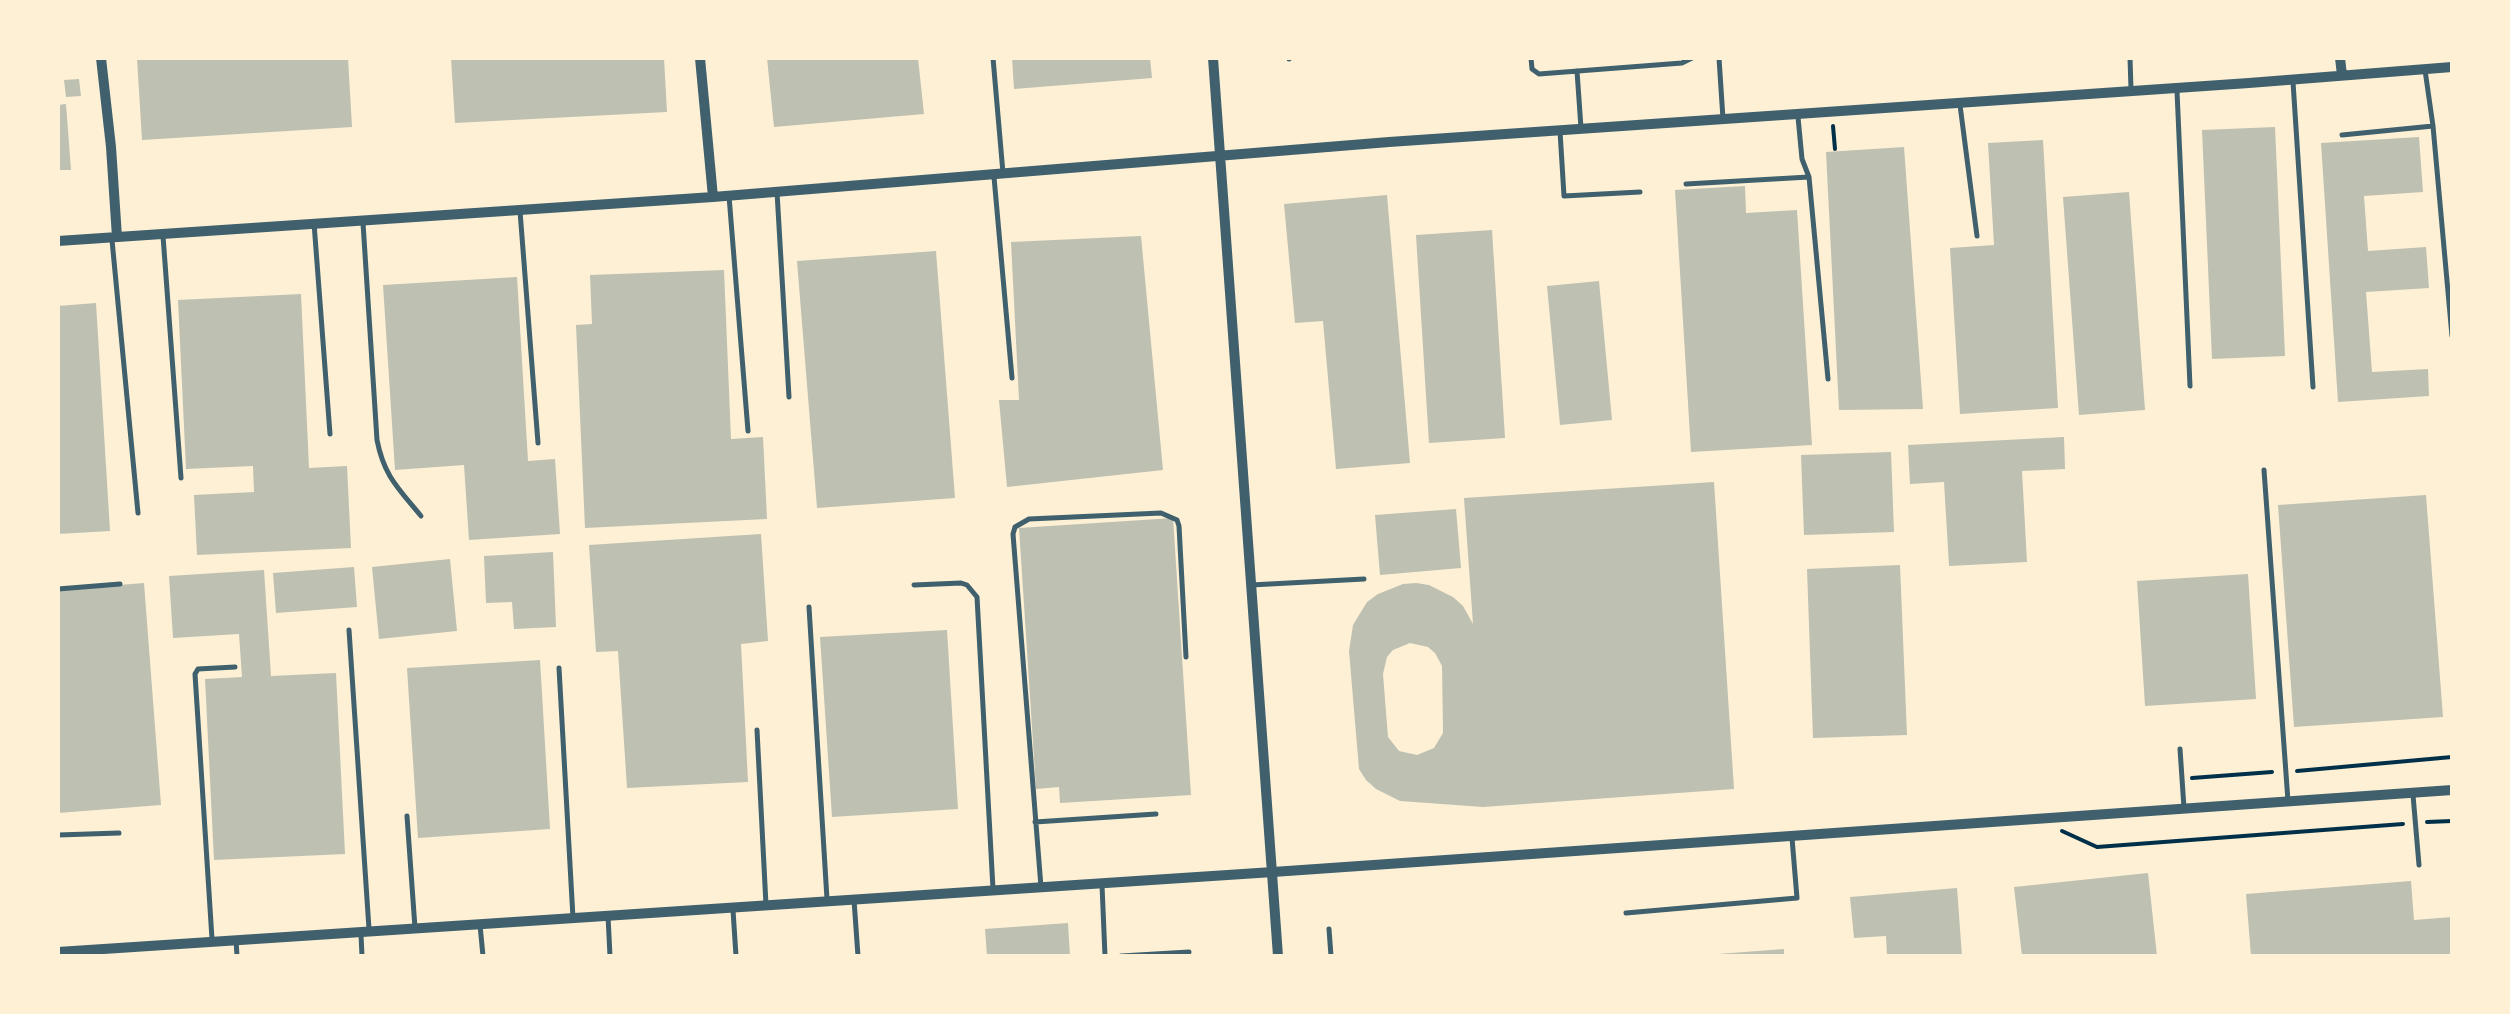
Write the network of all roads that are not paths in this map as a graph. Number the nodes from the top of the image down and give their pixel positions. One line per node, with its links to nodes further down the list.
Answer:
1 (100, 58): 37 (street)
2 (700, 58): 31 (street)
3 (993, 58): 25 (lane)
4 (1213, 58): 24 (street)
5 (1531, 58): 12 (lane)
6 (1692, 58): 12 (lane)
7 (1719, 58): 19 (lane)
8 (2130, 58): 16 (lane)
9 (2340, 58): 13 (street)
10 (2452, 67): 11 (street)
11 (2424, 69): 13 (street); 20 (lane)
12 (1577, 71): 21 (lane)
13 (2342, 75): 14 (street)
14 (2292, 79): 15 (street); 43 (lane)
15 (2177, 88): 16 (street); 42 (lane)
16 (2132, 90): 17 (street)
17 (1960, 102): 18 (street); 36 (lane)
18 (1798, 114): 19 (street); 26 (lane)
19 (1724, 119): 21 (street)
20 (2433, 126): 23 (lane); 39 (lane)
21 (1581, 130): 22 (street)
22 (1560, 131): 24 (street); 29 (lane)
23 (2342, 135)
24 (1219, 156): 25 (street); 55 (street)
25 (998, 174): 28 (street); 40 (lane)
26 (1810, 176): 27 (lane); 41 (lane)
27 (1686, 184)
28 (776, 192): 30 (street); 44 (lane)
29 (1640, 192)
30 (729, 196): 31 (street); 45 (lane)
31 (714, 197): 32 (street)
32 (520, 210): 33 (street); 47 (lane)
33 (363, 220): 34 (street); 51 (lane)
34 (314, 223): 35 (street); 46 (lane)
35 (162, 233): 37 (street); 49 (lane)
36 (1976, 236)
37 (115, 237): 38 (street); 50 (lane)
38 (58, 241)
39 (2452, 336)
40 (1012, 378)
41 (1828, 380)
42 (2190, 386)
43 (2312, 387)
44 (789, 398)
45 (748, 431)
46 (330, 434)
47 (538, 443)
48 (2264, 470): 66 (lane)
49 (180, 478)
50 (138, 512)
51 (421, 516)
52 (1364, 579): 55 (lane)
53 (120, 584): 56 (lane)
54 (914, 585): 78 (lane)
55 (1252, 585): 75 (street)
56 (58, 589)
57 (809, 607): 80 (lane)
58 (349, 630): 89 (lane)
59 (1186, 657): 70 (lane)
60 (236, 667): 91 (lane)
61 (559, 668): 85 (lane)
62 (758, 730): 81 (lane)
63 (2180, 749): 67 (lane)
64 (2452, 790): 65 (street)
65 (2412, 792): 66 (street); 74 (lane)
66 (2288, 801): 67 (street)
67 (2184, 808): 73 (street)
68 (1156, 814): 70 (lane)
69 (407, 816): 87 (lane)
70 (1035, 822): 77 (lane)
71 (118, 832): 72 (lane)
72 (58, 835)
73 (1792, 835): 75 (street); 83 (lane)
74 (2419, 865)
75 (1273, 872): 76 (street); 103 (street)
76 (1102, 883): 77 (street); 101 (lane)
77 (1041, 887): 78 (street)
78 (993, 890): 79 (street)
79 (854, 900): 80 (street); 100 (lane)
80 (827, 901): 81 (street)
81 (766, 905): 82 (street)
82 (733, 907): 84 (street); 99 (lane)
83 (1626, 912)
84 (608, 916): 85 (street); 98 (lane)
85 (573, 918): 86 (street)
86 (480, 924): 87 (street); 97 (lane)
87 (415, 928): 89 (street)
88 (1329, 929): 104 (lane)
89 (365, 932): 90 (street); 96 (lane)
90 (236, 940): 91 (street); 95 (lane)
91 (212, 942): 93 (street)
92 (58, 952): 93 (street)
93 (117, 952)
94 (1189, 952): 102 (lane)
95 (236, 956)
96 (362, 956)
97 (484, 956)
98 (610, 956)
99 (736, 956)
100 (858, 956)
101 (1106, 956)
102 (1121, 956)
103 (1278, 956)
104 (1331, 956)

